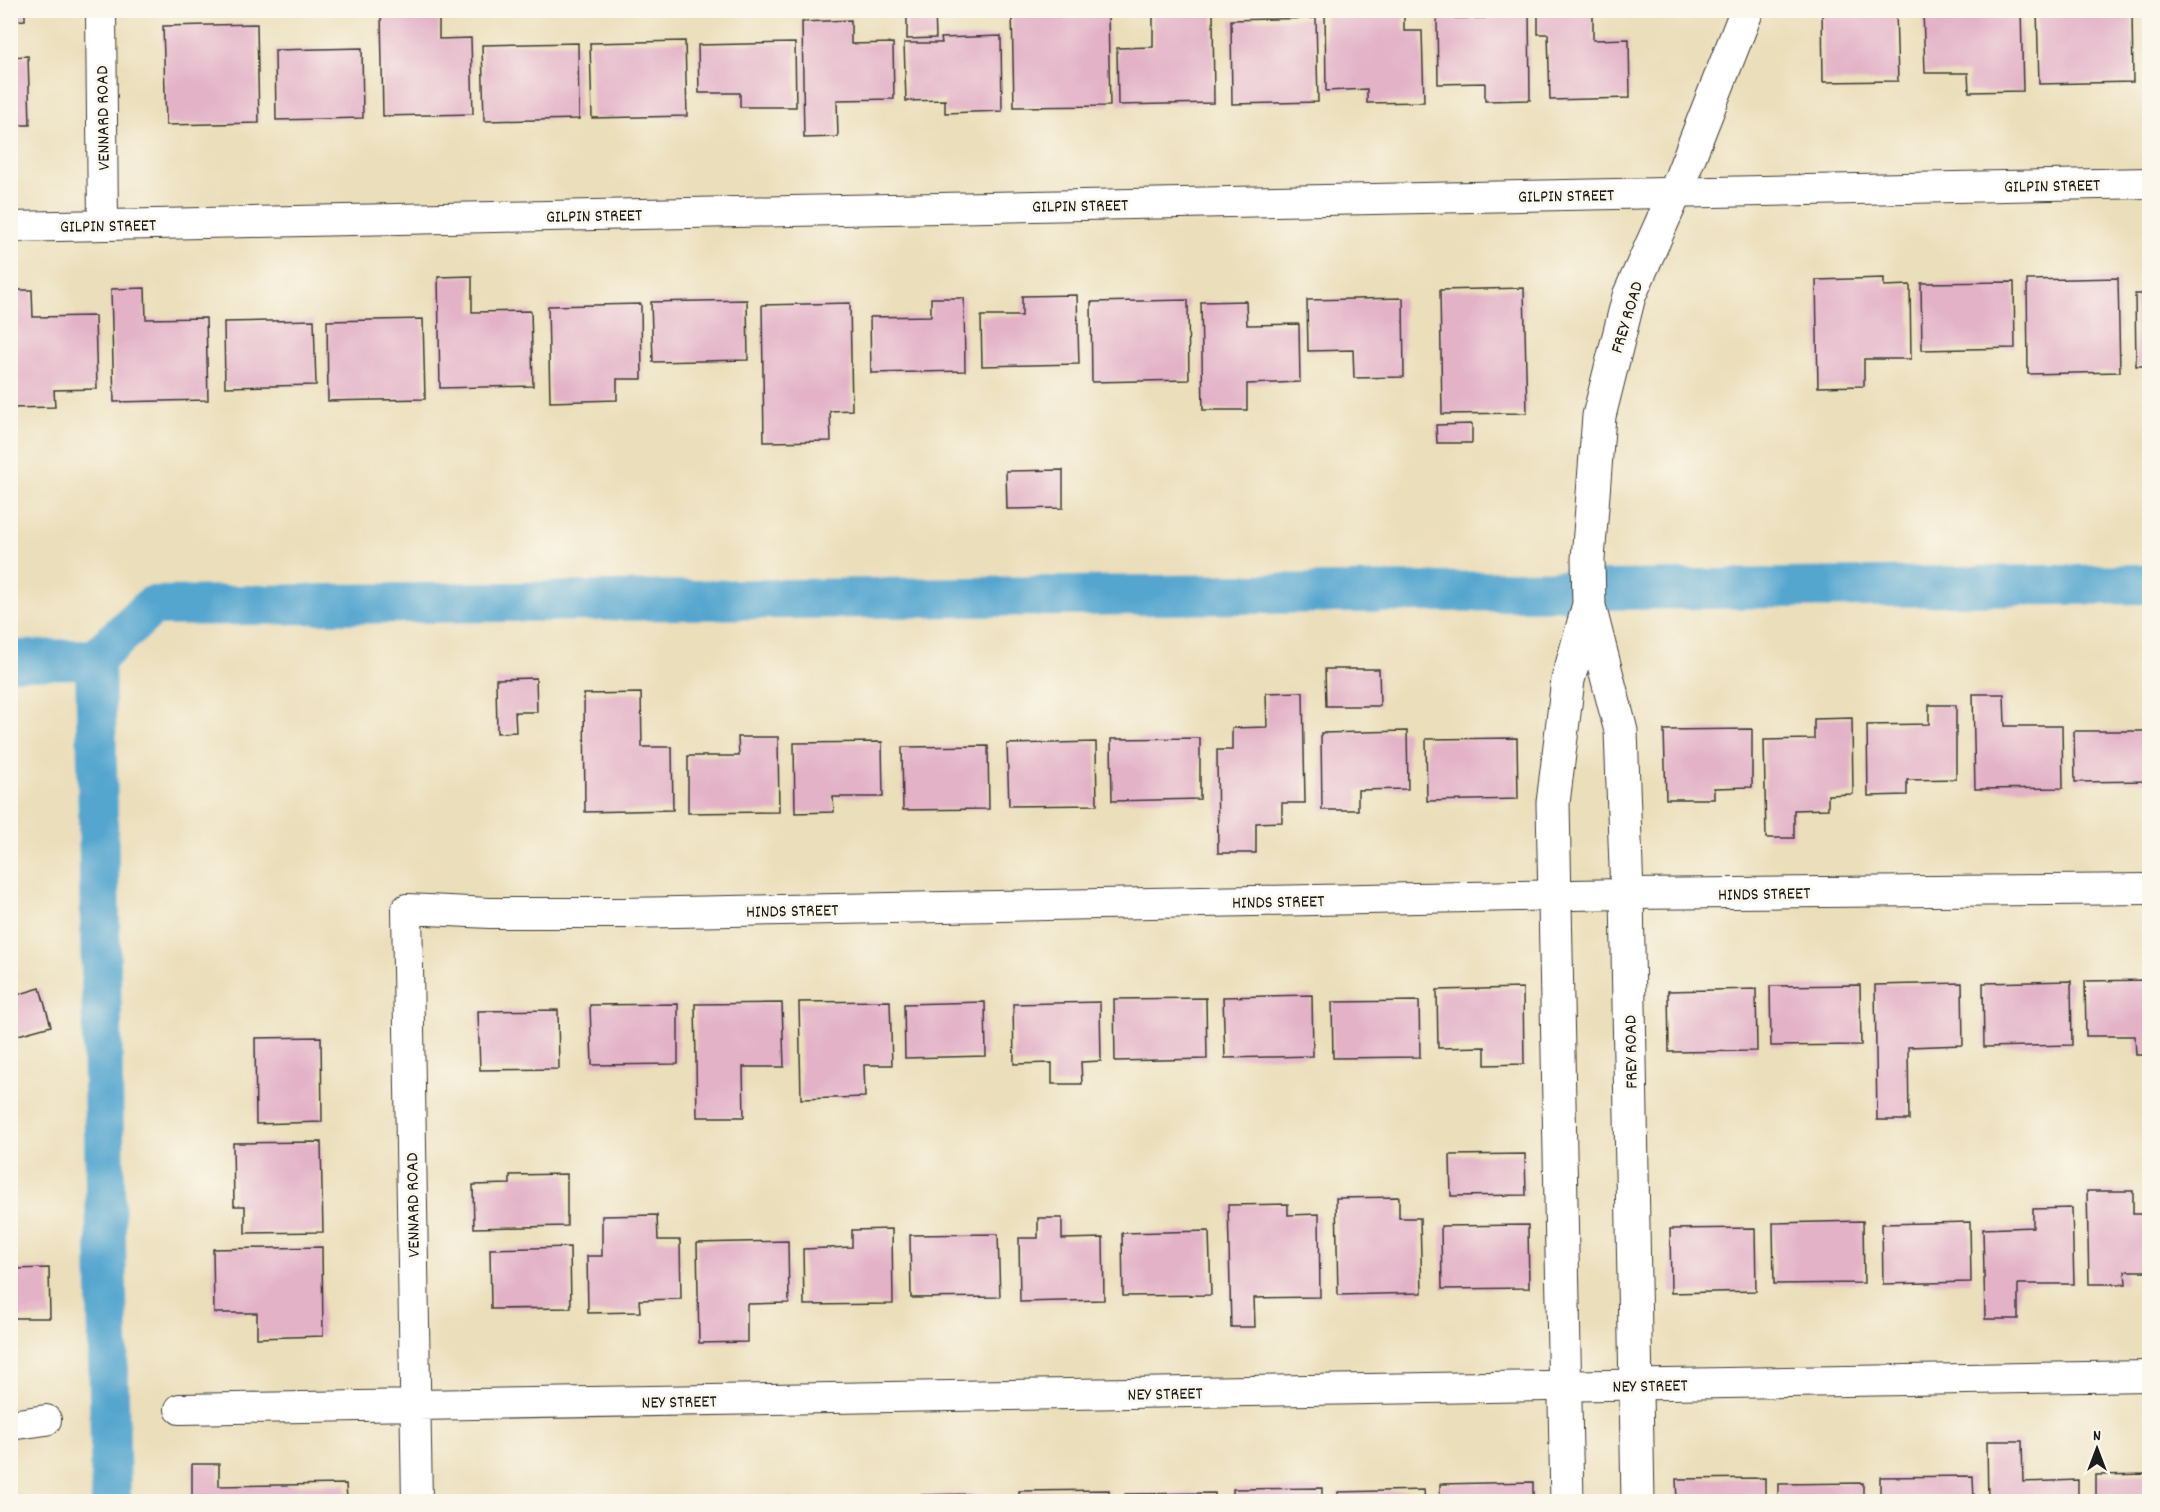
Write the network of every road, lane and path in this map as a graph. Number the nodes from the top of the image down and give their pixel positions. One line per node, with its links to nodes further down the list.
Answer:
1 (101, 10): 5 (street, VENNARD ROAD)
2 (1747, 10): 4 (street, FREY ROAD)
3 (2150, 183): 4 (street, GILPIN STREET)
4 (1675, 193): 5 (street, GILPIN STREET); 7 (street, FREY ROAD)
5 (104, 225): 6 (street, GILPIN STREET)
6 (10, 226)
7 (1589, 606): 9 (street, FREY ROAD); 10 (street, FREY ROAD)
8 (2150, 889): 9 (street, HINDS STREET)
9 (1627, 894): 10 (street, HINDS STREET); 13 (street, FREY ROAD)
10 (1555, 896): 11 (street, HINDS STREET); 14 (street, FREY ROAD)
11 (407, 909): 15 (street, VENNARD ROAD)
12 (2150, 1377): 13 (street, NEY STREET)
13 (1636, 1385): 14 (street, NEY STREET); 21 (street, FREY ROAD)
14 (1564, 1386): 15 (street, NEY STREET); 20 (street, FREY ROAD)
15 (416, 1406): 16 (street, NEY STREET); 19 (street, VENNARD ROAD)
16 (180, 1409)
17 (46, 1420): 18 (street)
18 (10, 1425)
19 (417, 1502)
20 (1567, 1502)
21 (1638, 1502)

